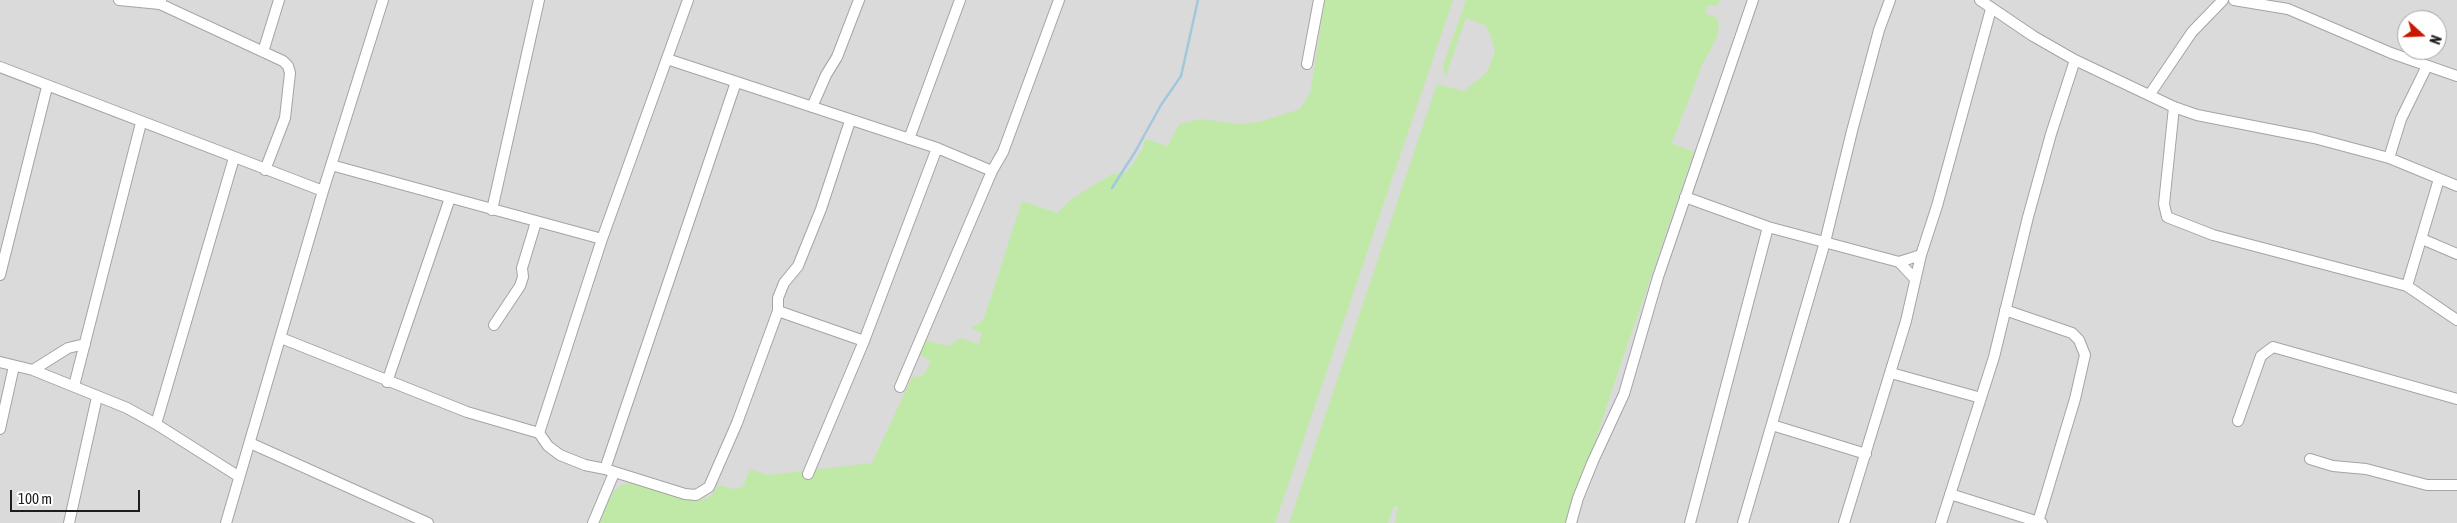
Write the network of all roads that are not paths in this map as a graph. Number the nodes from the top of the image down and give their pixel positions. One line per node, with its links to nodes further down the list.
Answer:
1 (119, 0): 16 (street)
2 (279, 0): 19 (street)
3 (383, 0): 37 (street)
4 (539, 0): 45 (street)
5 (688, 0): 20 (street)
6 (858, 0): 30 (street)
7 (960, 0): 33 (street)
8 (1060, 0): 39 (street)
9 (1319, 0): 22 (street)
10 (1753, 0): 43 (street)
11 (1890, 0): 51 (street)
12 (1980, 0): 17 (street)
13 (2223, 0): 28 (street)
14 (2234, 0): 18 (street)
15 (2279, 0): 18 (street)
16 (160, 2): 19 (street)
17 (1991, 9): 21 (street); 53 (street)
18 (2288, 9): 23 (street)
19 (263, 52): 38 (street)
20 (667, 59): 26 (street); 49 (street)
21 (2074, 60): 28 (street); 58 (street)
22 (1307, 64)
23 (2427, 66): 25 (street); 36 (street)
24 (0, 67): 27 (street)
25 (2457, 76)
26 (736, 82): 30 (street); 83 (street)
27 (47, 87): 32 (street); 48 (street)
28 (2150, 94): 29 (street)
29 (2174, 107): 36 (street); 57 (street)
30 (812, 108): 31 (street)
31 (850, 120): 33 (street); 59 (street)
32 (141, 123): 35 (street); 64 (street)
33 (909, 139): 34 (street)
34 (937, 148): 39 (street); 63 (street)
35 (234, 158): 38 (street); 76 (street)
36 (2389, 158): 40 (street)
37 (331, 166): 42 (street); 44 (street)
38 (265, 170): 42 (street)
39 (992, 171): 71 (street)
40 (2438, 178): 41 (street); 50 (street)
41 (2457, 186)
42 (323, 191): 62 (street)
43 (1685, 197): 47 (street); 93 (street)
44 (450, 198): 45 (street); 69 (street)
45 (492, 210): 46 (street)
46 (536, 222): 49 (street); 61 (street)
47 (1768, 227): 51 (street); 94 (street)
48 (4, 239): 55 (street)
49 (602, 239): 79 (street)
50 (2422, 239): 52 (street); 57 (street)
51 (1825, 242): 54 (street); 77 (street)
52 (2457, 254)
53 (1921, 255): 54 (street); 56 (street)
54 (1899, 262): 56 (street)
55 (0, 275)
56 (1915, 279): 68 (street)
57 (2407, 286): 60 (street)
58 (2005, 310): 73 (street); 88 (street)
59 (778, 311): 63 (street); 83 (street)
60 (2457, 320)
61 (494, 324)
62 (281, 338): 69 (street); 80 (street)
63 (864, 341): 84 (street)
64 (85, 344): 67 (street); 70 (street)
65 (0, 362): 66 (street)
66 (14, 366): 67 (street); 78 (street)
67 (33, 370): 70 (street)
68 (1891, 373): 73 (street); 81 (street)
69 (387, 382): 79 (street)
70 (74, 386): 72 (street)
71 (900, 387)
72 (97, 397): 76 (street); 89 (street)
73 (1981, 398): 87 (street)
74 (2457, 399): 75 (street)
75 (2238, 421)
76 (156, 424): 85 (street)
77 (1772, 425): 81 (street); 95 (street)
78 (0, 429)
79 (539, 433): 83 (street)
80 (250, 443): 85 (street); 91 (street)
81 (1866, 454): 96 (street)
82 (2310, 459): 86 (street)
83 (609, 471): 92 (street)
84 (808, 474)
85 (238, 476): 90 (street)
86 (2457, 485)
87 (1950, 494): 88 (street); 97 (street)
88 (2040, 522)
89 (69, 523)
90 (226, 523)
91 (428, 523)
92 (593, 523)
93 (1571, 523)
94 (1690, 523)
95 (1743, 523)
96 (1844, 523)
97 (1941, 523)

